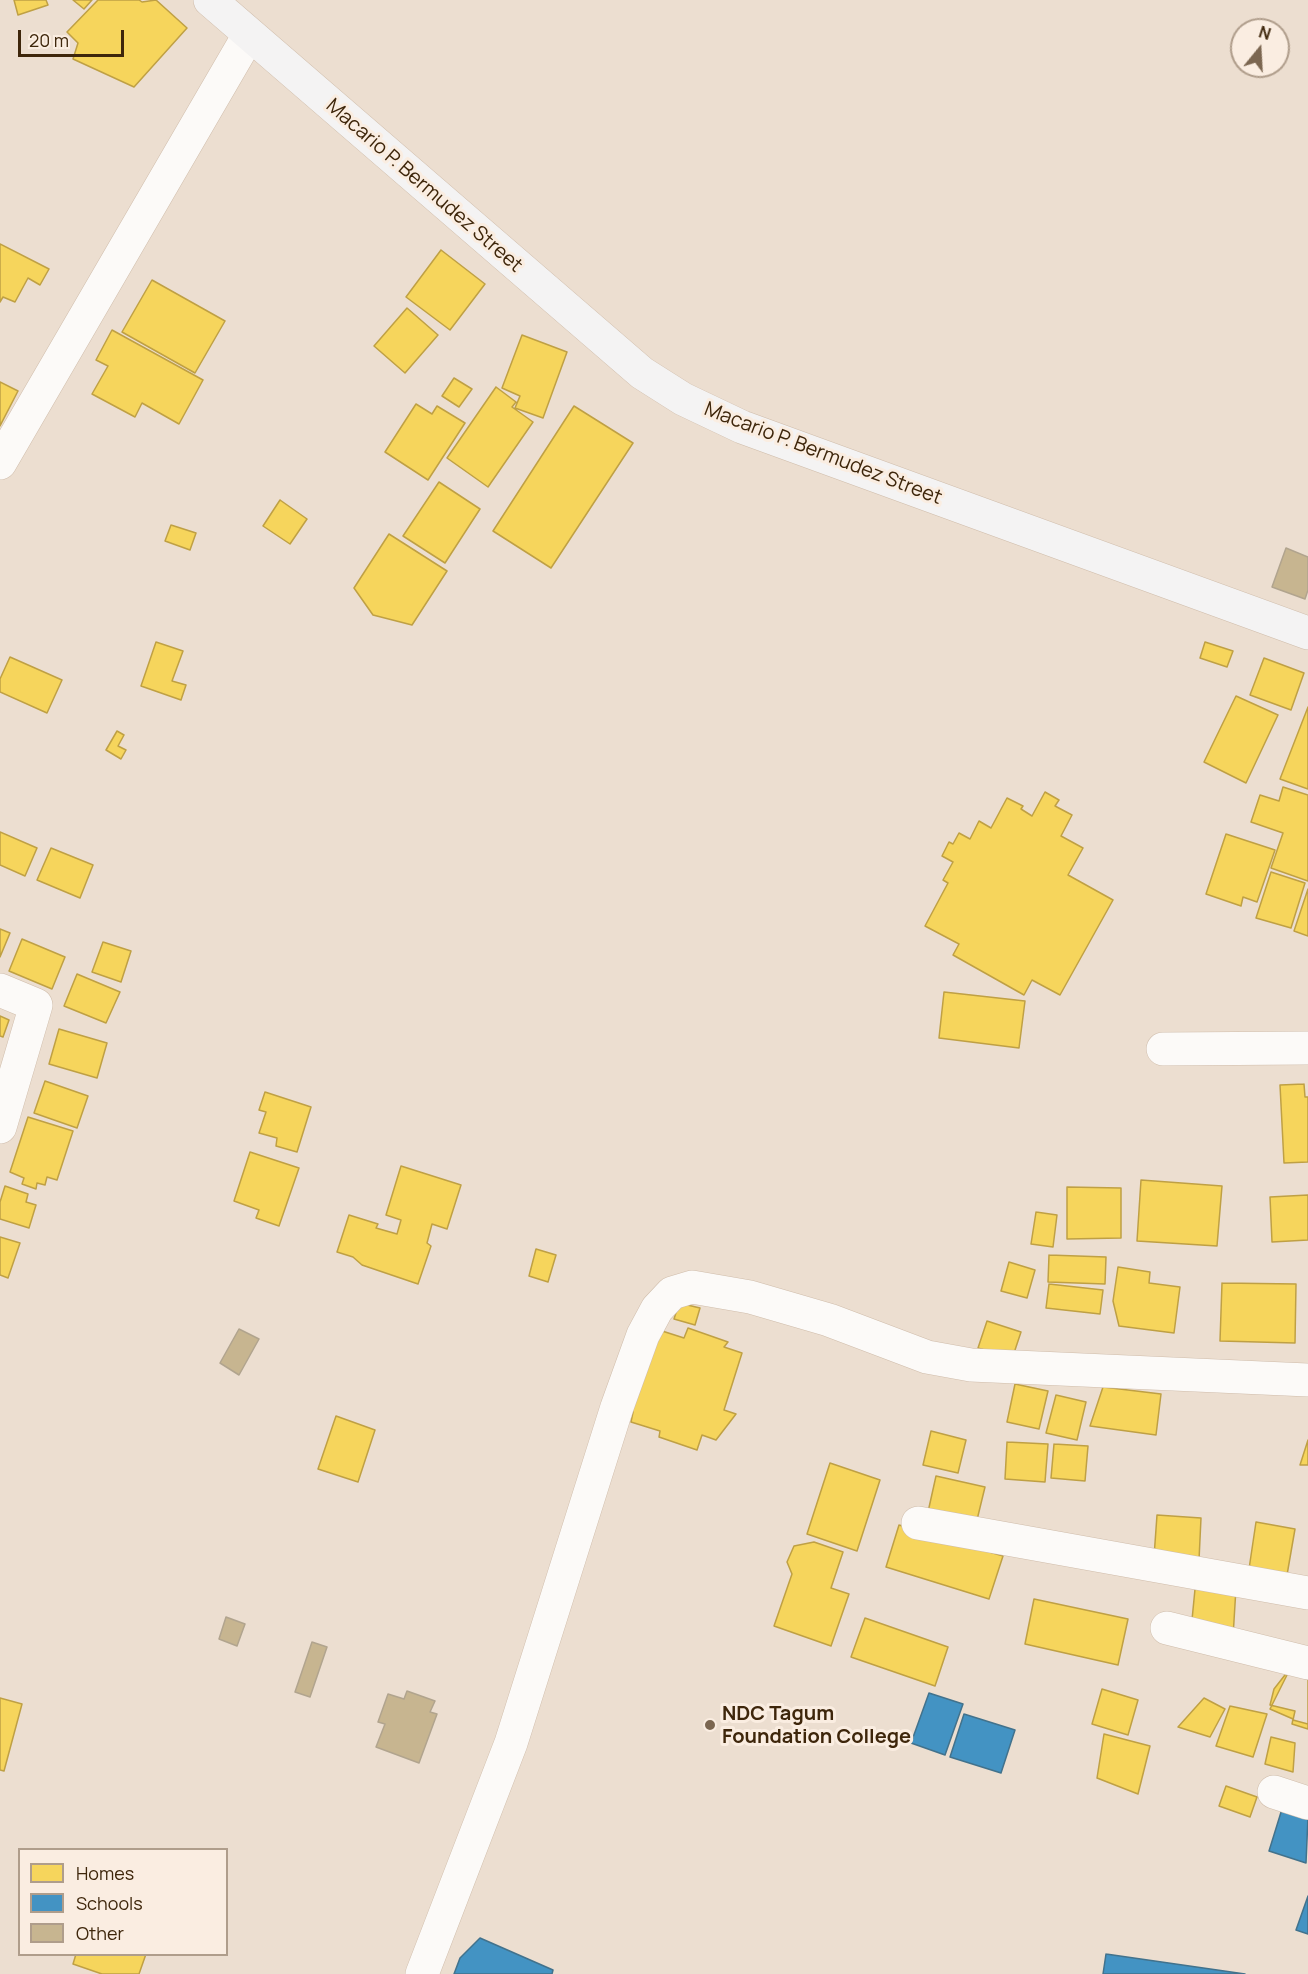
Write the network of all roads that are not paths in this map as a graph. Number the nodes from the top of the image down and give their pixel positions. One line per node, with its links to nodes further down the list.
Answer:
1 (210, 0): 2 (main road, Macario P. Bermudez Street)
2 (249, 35): 3 (street); 4 (main road, Macario P. Bermudez Street)
3 (0, 463)
4 (1308, 633)
5 (0, 990): 8 (street)
6 (1308, 1048): 7 (street)
7 (1163, 1049)
8 (0, 1128)
9 (1308, 1380): 16 (street)
10 (918, 1523): 11 (street)
11 (1308, 1593)
12 (1167, 1628): 13 (street)
13 (1308, 1663)
14 (1274, 1792): 15 (street)
15 (1308, 1803)
16 (422, 1974)

